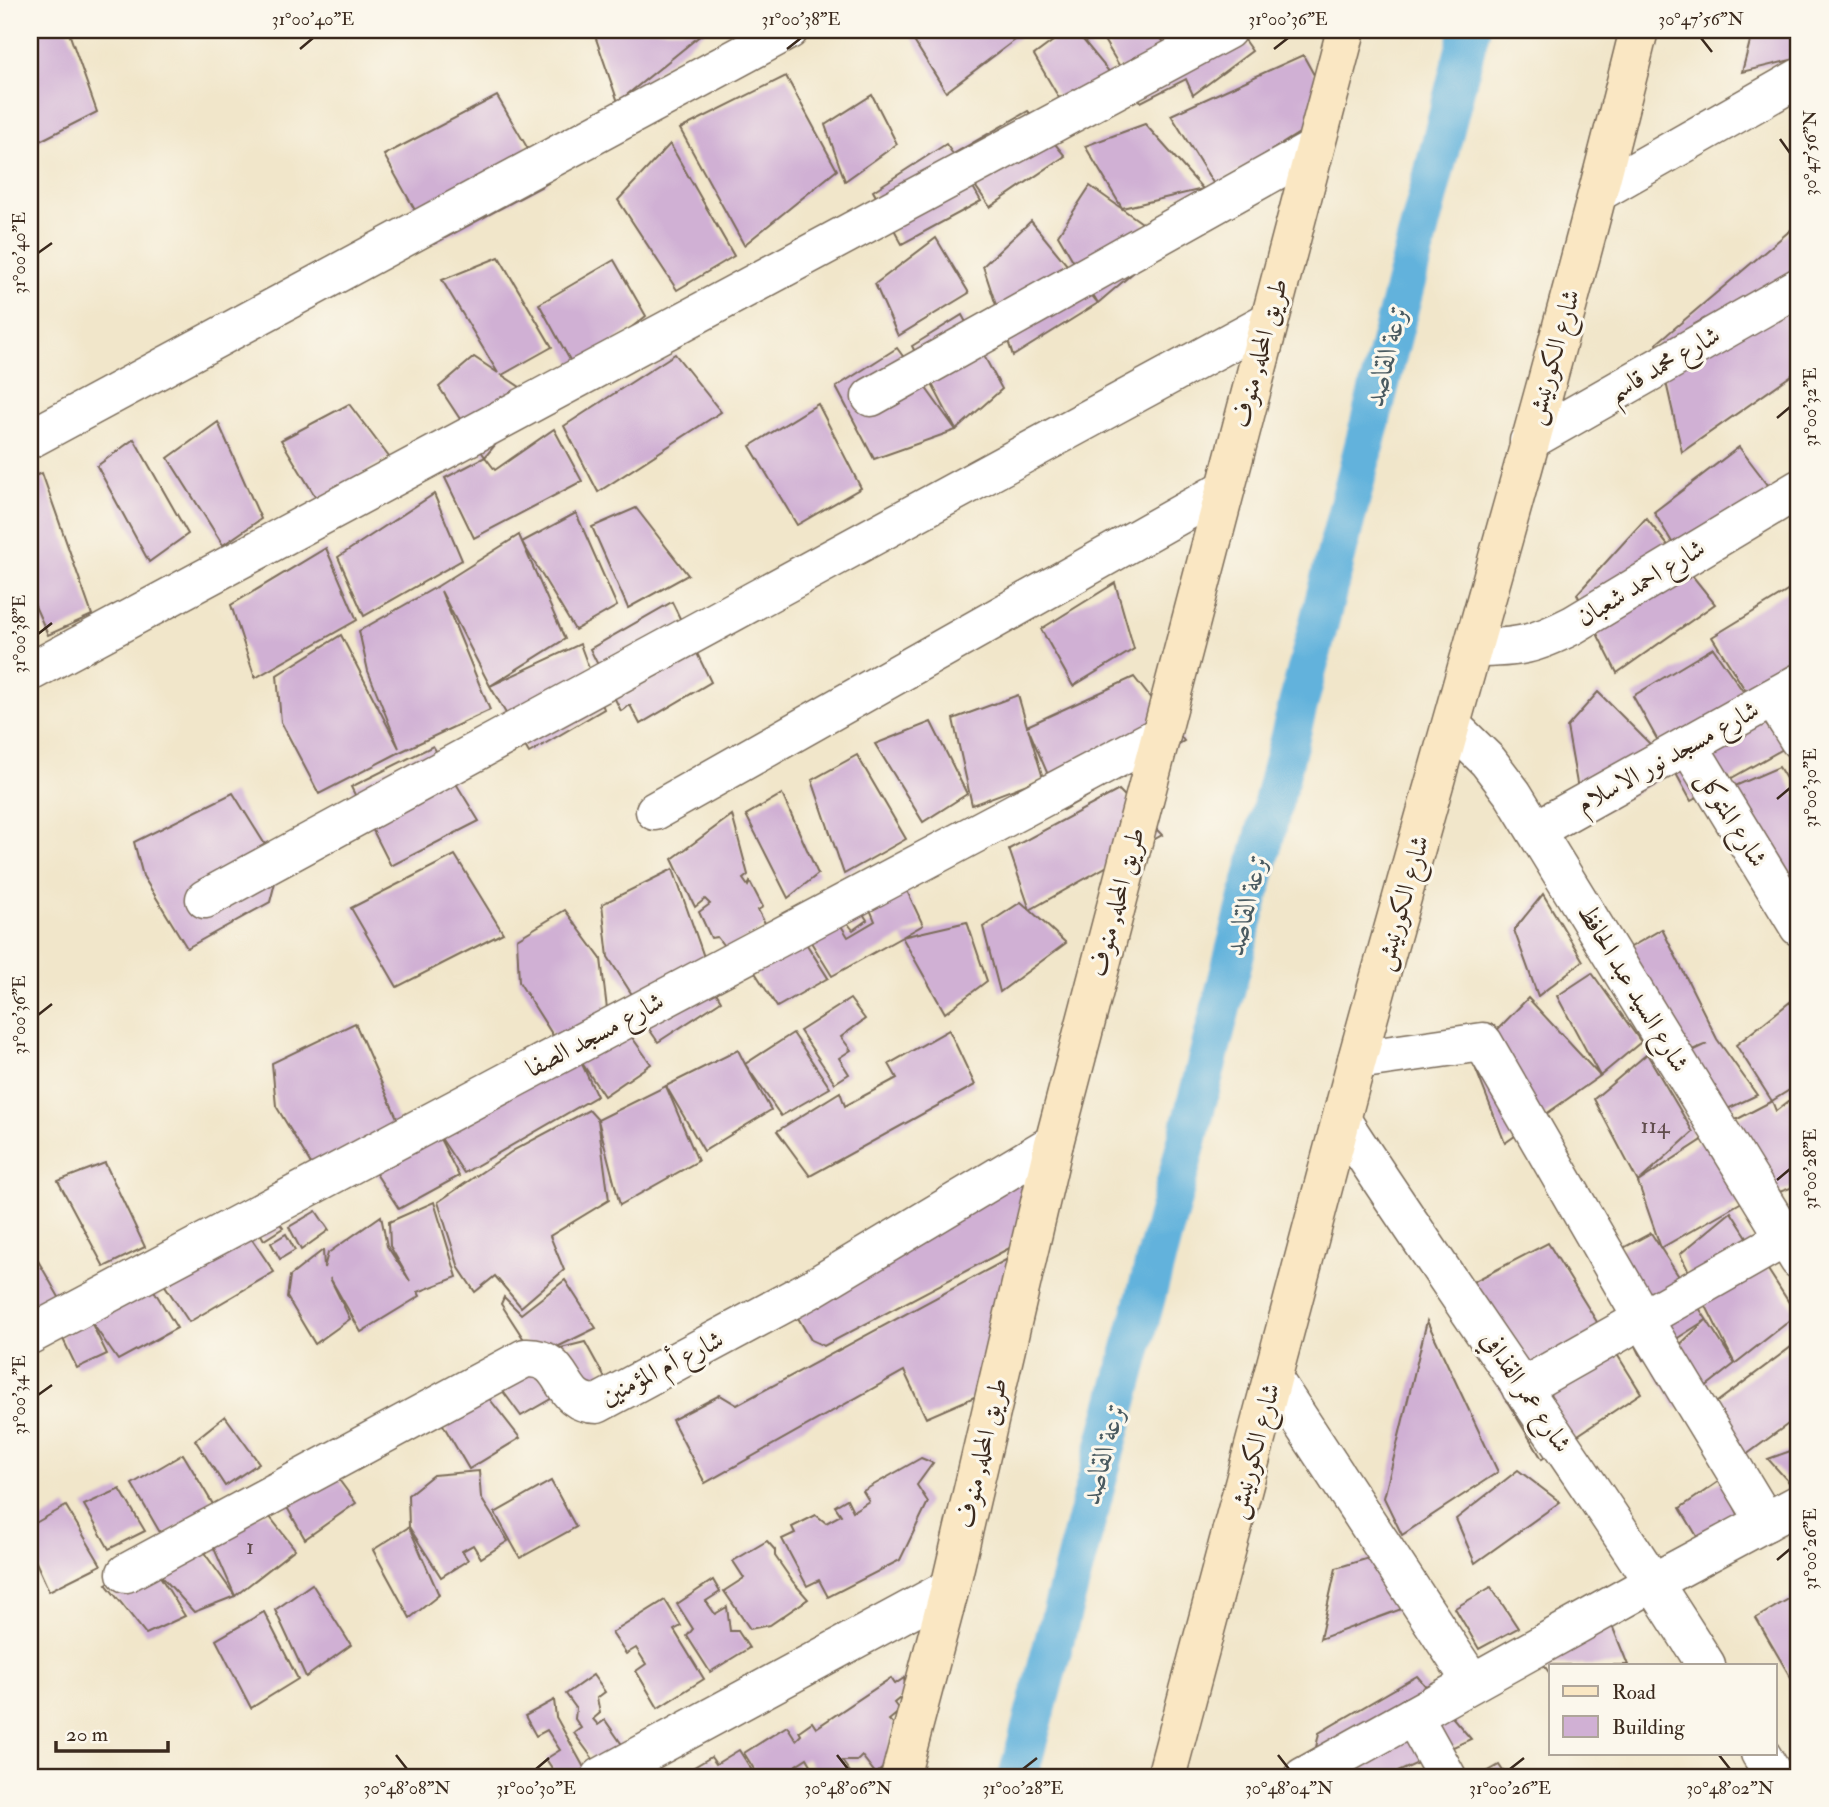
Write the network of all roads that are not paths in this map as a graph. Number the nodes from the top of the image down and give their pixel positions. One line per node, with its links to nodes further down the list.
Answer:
1 (789, 30): 11 (street)
2 (1227, 30): 16 (street)
3 (1346, 30): 6 (main road, طريق المحله, منوف)
4 (1639, 30): 7 (main road, شارع الكورنيش)
5 (1799, 78): 7 (street)
6 (1314, 149): 9 (main road, طريق المحله, منوف); 10 (street)
7 (1599, 192): 12 (main road, شارع الكورنيش)
8 (1799, 287): 12 (street, شارع محمد قاسم)
9 (1269, 321): 13 (main road, طريق المحله, منوف); 24 (street)
10 (871, 397)
11 (30, 439)
12 (1529, 441): 15 (main road, شارع الكورنيش)
13 (1225, 489): 19 (main road, طريق المحله, منوف); 22 (street)
14 (1799, 489): 15 (street, شارع احمد شعبان)
15 (1474, 648): 18 (main road, شارع الكورنيش)
16 (30, 672)
17 (1786, 690): 20 (street); 21 (street, شارع مسجد نور الاسلام)
18 (1452, 726): 23 (street, شارع السيد عبد الحافظ); 26 (main road, شارع الكورنيش)
19 (1161, 735): 28 (main road, طريق المحله, منوف); 31 (street, شارع مسجد الصفا)
20 (1799, 740)
21 (1688, 745): 23 (street, شارع مسجد نور الاسلام); 25 (street, شارع المتوكل)
22 (655, 811)
23 (1536, 830): 29 (street, شارع السيد عبد الحافظ)
24 (205, 899)
25 (1799, 928)
26 (1357, 1060): 27 (main road, شارع الكورنيش); 30 (street)
27 (1342, 1121): 32 (main road, شارع الكورنيش); 33 (street, شارع عمر القذافي)
28 (1054, 1143): 35 (street, شارع أم المؤمنين); 37 (main road, طريق المحله, منوف)
29 (1795, 1242): 30 (street)
30 (1643, 1319): 33 (street); 34 (street)
31 (30, 1335)
32 (1273, 1379): 39 (street); 44 (main road, شارع الكورنيش)
33 (1521, 1388): 36 (street, شارع عمر القذافي)
34 (1783, 1513): 36 (street)
35 (126, 1573)
36 (1654, 1582): 38 (street, شارع عمر القذافي); 39 (street)
37 (950, 1588): 42 (street); 43 (main road, طريق المحله, منوف)
38 (1705, 1664)
39 (1472, 1682): 40 (street)
40 (1413, 1716): 45 (street); 46 (street)
41 (1761, 1755): 47 (street)
42 (601, 1777)
43 (900, 1777)
44 (1166, 1777)
45 (1303, 1777)
46 (1447, 1777)
47 (1775, 1777)

